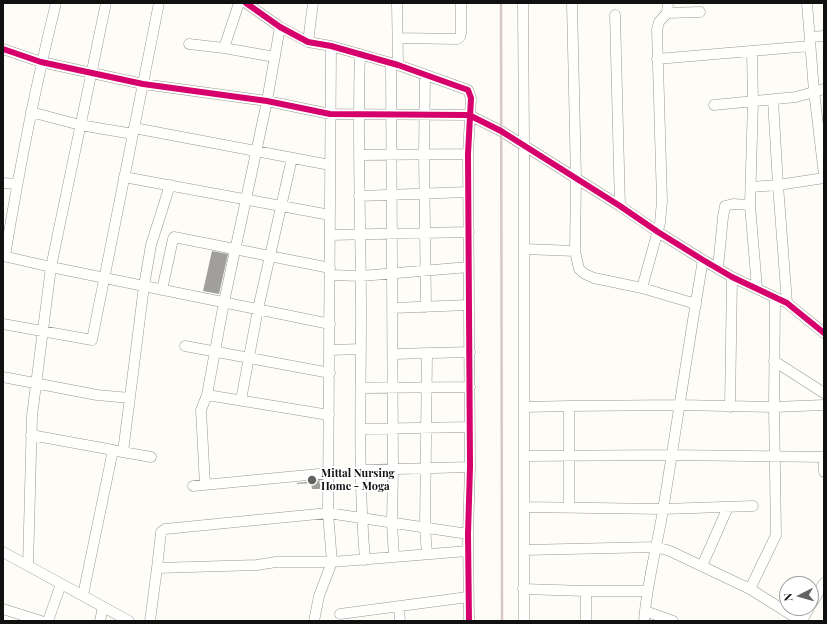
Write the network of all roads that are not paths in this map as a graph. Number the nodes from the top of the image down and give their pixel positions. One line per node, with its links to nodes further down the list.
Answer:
1 (56, 3): 28 (street)
2 (106, 3): 30 (street)
3 (159, 3): 32 (street)
4 (239, 3): 22 (street)
5 (246, 3): 15 (street)
6 (313, 3): 18 (street)
7 (397, 3): 17 (street)
8 (461, 3): 17 (street)
9 (523, 3): 47 (street)
10 (572, 3): 57 (street)
11 (807, 3): 19 (street)
12 (668, 8): 13 (street); 27 (street)
13 (700, 12)
14 (615, 15): 70 (street)
15 (280, 27): 18 (street); 26 (street)
16 (824, 36): 19 (street)
17 (398, 38): 29 (street)
18 (308, 42): 21 (street)
19 (810, 42): 23 (street); 33 (street)
20 (189, 44): 22 (street)
21 (331, 46): 25 (street); 39 (street)
22 (224, 48): 26 (street)
23 (752, 52): 27 (street); 36 (street)
24 (4, 53): 28 (street)
25 (360, 54): 29 (street); 40 (street)
26 (275, 57): 35 (street)
27 (657, 59): 73 (street)
28 (41, 62): 30 (street); 38 (street)
29 (395, 64): 31 (street); 41 (street)
30 (91, 73): 32 (street); 44 (street)
31 (425, 75): 42 (street); 43 (street)
32 (143, 84): 35 (street); 45 (street)
33 (819, 90): 34 (street); 46 (street)
34 (773, 100): 36 (street); 61 (street)
35 (267, 101): 39 (street); 48 (street)
36 (752, 101): 37 (street); 62 (street)
37 (714, 105)
38 (31, 112): 44 (street); 59 (street)
39 (330, 114): 40 (street); 54 (street)
40 (358, 115): 41 (street); 50 (street)
41 (392, 115): 42 (street); 51 (street)
42 (426, 115): 43 (street); 52 (street)
43 (470, 115): 47 (street); 49 (street)
44 (80, 125): 45 (street); 84 (street)
45 (133, 131): 48 (street); 56 (street)
46 (822, 139): 55 (street)
47 (524, 146): 57 (street); 79 (street)
48 (256, 151): 53 (street); 67 (street)
49 (468, 154): 52 (street); 63 (street)
50 (359, 155): 51 (street); 66 (street)
51 (392, 155): 52 (street); 65 (street)
52 (424, 155): 64 (street)
53 (292, 158): 54 (street); 69 (street)
54 (330, 165): 71 (street)
55 (824, 176): 61 (street)
56 (124, 177): 60 (street); 92 (street)
57 (576, 178): 70 (street); 80 (street)
58 (3, 183): 59 (street)
59 (17, 184): 81 (street)
60 (170, 185): 67 (street); 93 (street)
61 (778, 185): 62 (street); 99 (street)
62 (751, 187): 68 (street)
63 (468, 192): 64 (street); 72 (street)
64 (426, 194): 65 (street); 74 (street)
65 (392, 195): 66 (street); 75 (street)
66 (360, 196): 77 (street)
67 (246, 200): 69 (street); 78 (street)
68 (750, 205): 86 (street); 95 (street)
69 (282, 206): 71 (street); 82 (street)
70 (620, 206): 73 (street)
71 (330, 215): 76 (street)
72 (469, 232): 74 (street); 85 (street)
73 (658, 232): 83 (street); 94 (street)
74 (426, 233): 75 (street); 87 (street)
75 (392, 234): 77 (street); 89 (street)
76 (330, 235): 77 (street); 88 (street)
77 (360, 235): 90 (street)
78 (235, 250): 82 (street); 96 (street); 98 (street)
79 (524, 250): 80 (street); 132 (street)
80 (575, 251): 94 (street)
81 (4, 256): 84 (street)
82 (270, 256): 88 (street); 104 (street)
83 (703, 260): 86 (street); 100 (street)
84 (51, 267): 92 (street); 107 (street)
85 (469, 267): 87 (street); 101 (street)
86 (718, 268): 91 (street)
87 (426, 270): 89 (street); 102 (street)
88 (330, 271): 90 (street); 106 (street)
89 (392, 273): 90 (street); 103 (street)
90 (361, 276): 110 (street)
91 (732, 276): 95 (street); 133 (street)
92 (104, 278): 93 (street); 107 (street)
93 (144, 286): 96 (street); 127 (street)
94 (642, 288): 100 (street)
95 (757, 288): 97 (street)
96 (162, 290): 98 (street)
97 (775, 297): 99 (street); 117 (street)
98 (224, 302): 104 (street); 111 (street)
99 (787, 303): 108 (street)
100 (696, 304): 129 (street)
101 (469, 305): 102 (street); 113 (street)
102 (426, 307): 103 (street)
103 (392, 308): 114 (street)
104 (258, 309): 106 (street); 116 (street)
105 (3, 324): 107 (street)
106 (330, 324): 112 (street)
107 (43, 330): 120 (street)
108 (824, 333)
109 (185, 346): 111 (street)
110 (361, 349): 112 (street); 123 (street)
111 (215, 350): 116 (street); 126 (street)
112 (330, 350): 118 (street)
113 (470, 352): 115 (street); 122 (street)
114 (393, 354): 115 (street); 124 (street)
115 (427, 354): 121 (street)
116 (249, 357): 118 (street); 128 (street)
117 (774, 360): 125 (street); 134 (street)
118 (330, 372): 135 (street)
119 (3, 377): 120 (street)
120 (36, 383): 127 (street); 140 (street)
121 (427, 387): 122 (street); 124 (street); 138 (street)
122 (470, 387): 136 (street)
123 (361, 388): 124 (street); 139 (street)
124 (393, 388): 137 (street)
125 (824, 393)
126 (207, 395): 128 (street); 154 (street)
127 (130, 398): 141 (street)
128 (241, 400): 135 (street)
129 (679, 404): 130 (street); 133 (street); 142 (street)
130 (569, 406): 132 (street); 144 (street)
131 (824, 406): 134 (street)
132 (524, 407): 143 (street)
133 (730, 407): 134 (street)
134 (774, 407): 146 (street)
135 (329, 415): 152 (street)
136 (470, 427): 138 (street); 148 (street)
137 (393, 428): 138 (street); 139 (street); 150 (street)
138 (426, 428): 149 (street)
139 (361, 429): 151 (street)
140 (31, 435): 141 (street); 174 (street)
141 (118, 451): 145 (street); 182 (street)
142 (672, 455): 144 (street); 146 (street); 160 (street)
143 (524, 456): 144 (street); 156 (street)
144 (570, 456): 159 (street)
145 (151, 457)
146 (775, 457): 147 (street); 179 (street)
147 (824, 458): 153 (street)
148 (470, 467): 149 (street); 165 (street)
149 (426, 468): 150 (street); 164 (street)
150 (393, 469): 151 (street); 163 (street)
151 (361, 470): 162 (street)
152 (329, 472): 154 (street); 161 (street)
153 (824, 472)
154 (205, 485): 155 (street)
155 (193, 486)
156 (524, 506): 159 (street); 167 (street)
157 (728, 506): 158 (street); 160 (street); 175 (street)
158 (753, 506)
159 (569, 507): 160 (street)
160 (664, 509): 166 (street)
161 (328, 513): 162 (street); 173 (street); 176 (street)
162 (361, 518): 163 (street); 172 (street)
163 (392, 523): 164 (street); 171 (street)
164 (425, 528): 165 (street); 170 (street)
165 (468, 534): 168 (street)
166 (656, 547): 167 (street); 175 (street); 180 (street)
167 (524, 550): 178 (street)
168 (468, 551): 170 (street); 183 (street)
169 (3, 554): 174 (street)
170 (427, 554): 171 (street)
171 (394, 557): 172 (street)
172 (365, 560): 173 (street)
173 (332, 562): 176 (street); 195 (street)
174 (28, 566): 177 (street)
175 (702, 566): 179 (street)
176 (157, 568): 194 (street)
177 (61, 584): 182 (street); 191 (street)
178 (523, 589): 181 (street); 198 (street)
179 (750, 589): 201 (street)
180 (647, 591): 181 (street); 189 (street)
181 (586, 592): 199 (street)
182 (83, 595): 184 (street)
183 (468, 597): 185 (street); 197 (street)
184 (103, 607): 192 (street); 193 (street)
185 (399, 607): 188 (street); 196 (street)
186 (3, 609): 190 (street)
187 (340, 614): 188 (street)
188 (354, 616)
189 (645, 616): 200 (street)
190 (41, 621)
191 (48, 621)
192 (100, 621)
193 (129, 621)
194 (150, 621)
195 (314, 621)
196 (400, 621)
197 (469, 621)
198 (524, 621)
199 (586, 621)
200 (673, 621)
201 (801, 621)

